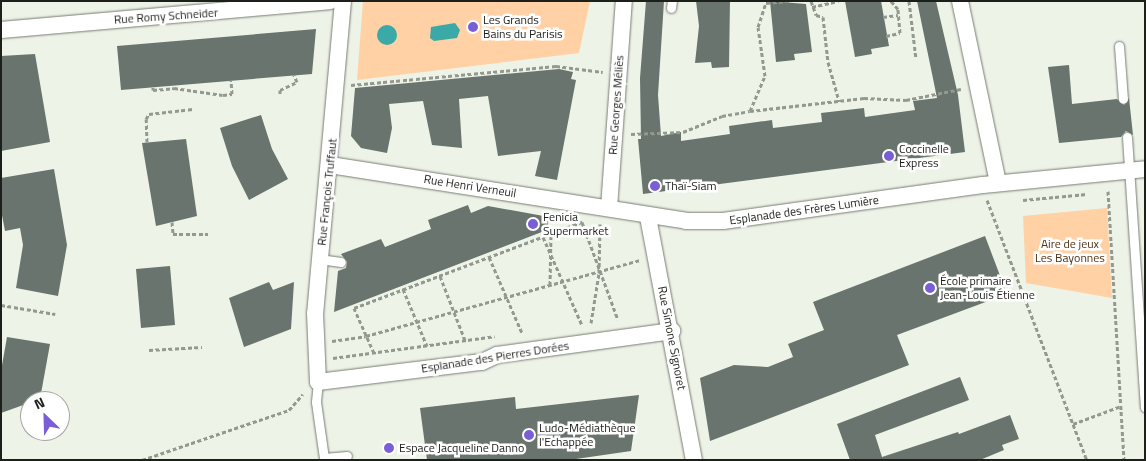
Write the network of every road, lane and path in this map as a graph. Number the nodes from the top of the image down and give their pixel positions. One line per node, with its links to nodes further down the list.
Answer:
1 (330, 1): 13 (street, Rue Romy Schneider)
2 (343, 1): 22 (street, Rue François Truffaut)
3 (624, 1): 28 (street, Rue Georges Méliès)
4 (789, 1): 27 (path)
5 (811, 1): 10 (path)
6 (838, 1): 10 (path)
7 (891, 1): 11 (path)
8 (909, 1): 16 (path)
9 (960, 1): 20 (street)
10 (812, 8): 25 (path)
11 (898, 16): 12 (path); 14 (path)
12 (884, 17)
13 (1, 30)
14 (886, 36)
15 (1118, 46): 24 (lane)
16 (916, 59)
17 (606, 72): 22 (path)
18 (294, 75): 23 (path)
19 (230, 80): 21 (path)
20 (979, 86): 25 (path); 33 (street)
21 (153, 87)
22 (336, 87): 31 (street, Rue François Truffaut)
23 (280, 94)
24 (1123, 99)
25 (839, 101): 27 (path)
26 (194, 108): 30 (path)
27 (750, 111): 28 (path)
28 (614, 134): 36 (street, Rue Georges Méliès)
29 (1127, 137): 32 (lane)
30 (147, 142)
31 (330, 165): 36 (street, Rue Henri Verneuil); 46 (street, Rue François Truffaut)
32 (1137, 170): 33 (street, Esplanade des Frères Lumière); 63 (lane)
33 (998, 183): 37 (street, Esplanade des Frères Lumière)
34 (1108, 191): 81 (path)
35 (985, 195): 83 (path)
36 (609, 208): 37 (street, Esplanade des Frères Lumière)
37 (648, 217): 44 (street, Rue Simone Signoret)
38 (582, 221): 41 (path); 48 (path); 48 (path)
39 (172, 222): 40 (path)
40 (208, 234)
41 (551, 234): 42 (path); 43 (path)
42 (543, 237): 43 (path); 45 (path)
43 (550, 252): 50 (path); 51 (path)
44 (656, 255): 48 (path); 67 (street, Rue Simone Signoret)
45 (489, 257): 49 (path); 53 (path)
46 (319, 259): 47 (lane); 78 (street, Rue François Truffaut)
47 (341, 262)
48 (599, 273): 50 (path); 58 (path); 62 (path)
49 (440, 276): 52 (path); 55 (path)
50 (562, 282): 51 (path); 64 (path)
51 (550, 286): 53 (path)
52 (403, 290): 59 (path); 71 (path)
53 (507, 297): 55 (path); 68 (path)
54 (1, 305): 56 (path)
55 (455, 311): 59 (path); 72 (path)
56 (55, 314)
57 (628, 318): 58 (path)
58 (618, 320): 60 (path)
59 (418, 321): 71 (path); 74 (path)
60 (609, 321)
61 (600, 322): 62 (path)
62 (591, 323): 64 (path)
63 (1142, 323): 79 (lane)
64 (582, 325): 65 (path)
65 (573, 326)
66 (530, 332): 68 (path)
67 (672, 332): 80 (street, Esplanade des Pierres Dorées); 86 (street, Rue Simone Signoret)
68 (522, 333): 69 (path)
69 (513, 334)
70 (503, 335): 72 (path)
71 (366, 336): 73 (path); 77 (path)
72 (465, 340): 74 (path)
73 (327, 342)
74 (427, 346): 77 (path)
75 (202, 347): 76 (path)
76 (149, 350)
77 (374, 353): 78 (path)
78 (315, 364): 80 (street, Rue François Truffaut)
79 (1144, 378): 82 (lane)
80 (312, 387): 84 (lane); 85 (path)
81 (1121, 406): 83 (path); 88 (path)
82 (1145, 407)
83 (1073, 424): 87 (path)
84 (347, 456)
85 (142, 460)
86 (694, 460)
87 (1087, 460)
88 (1124, 460)

